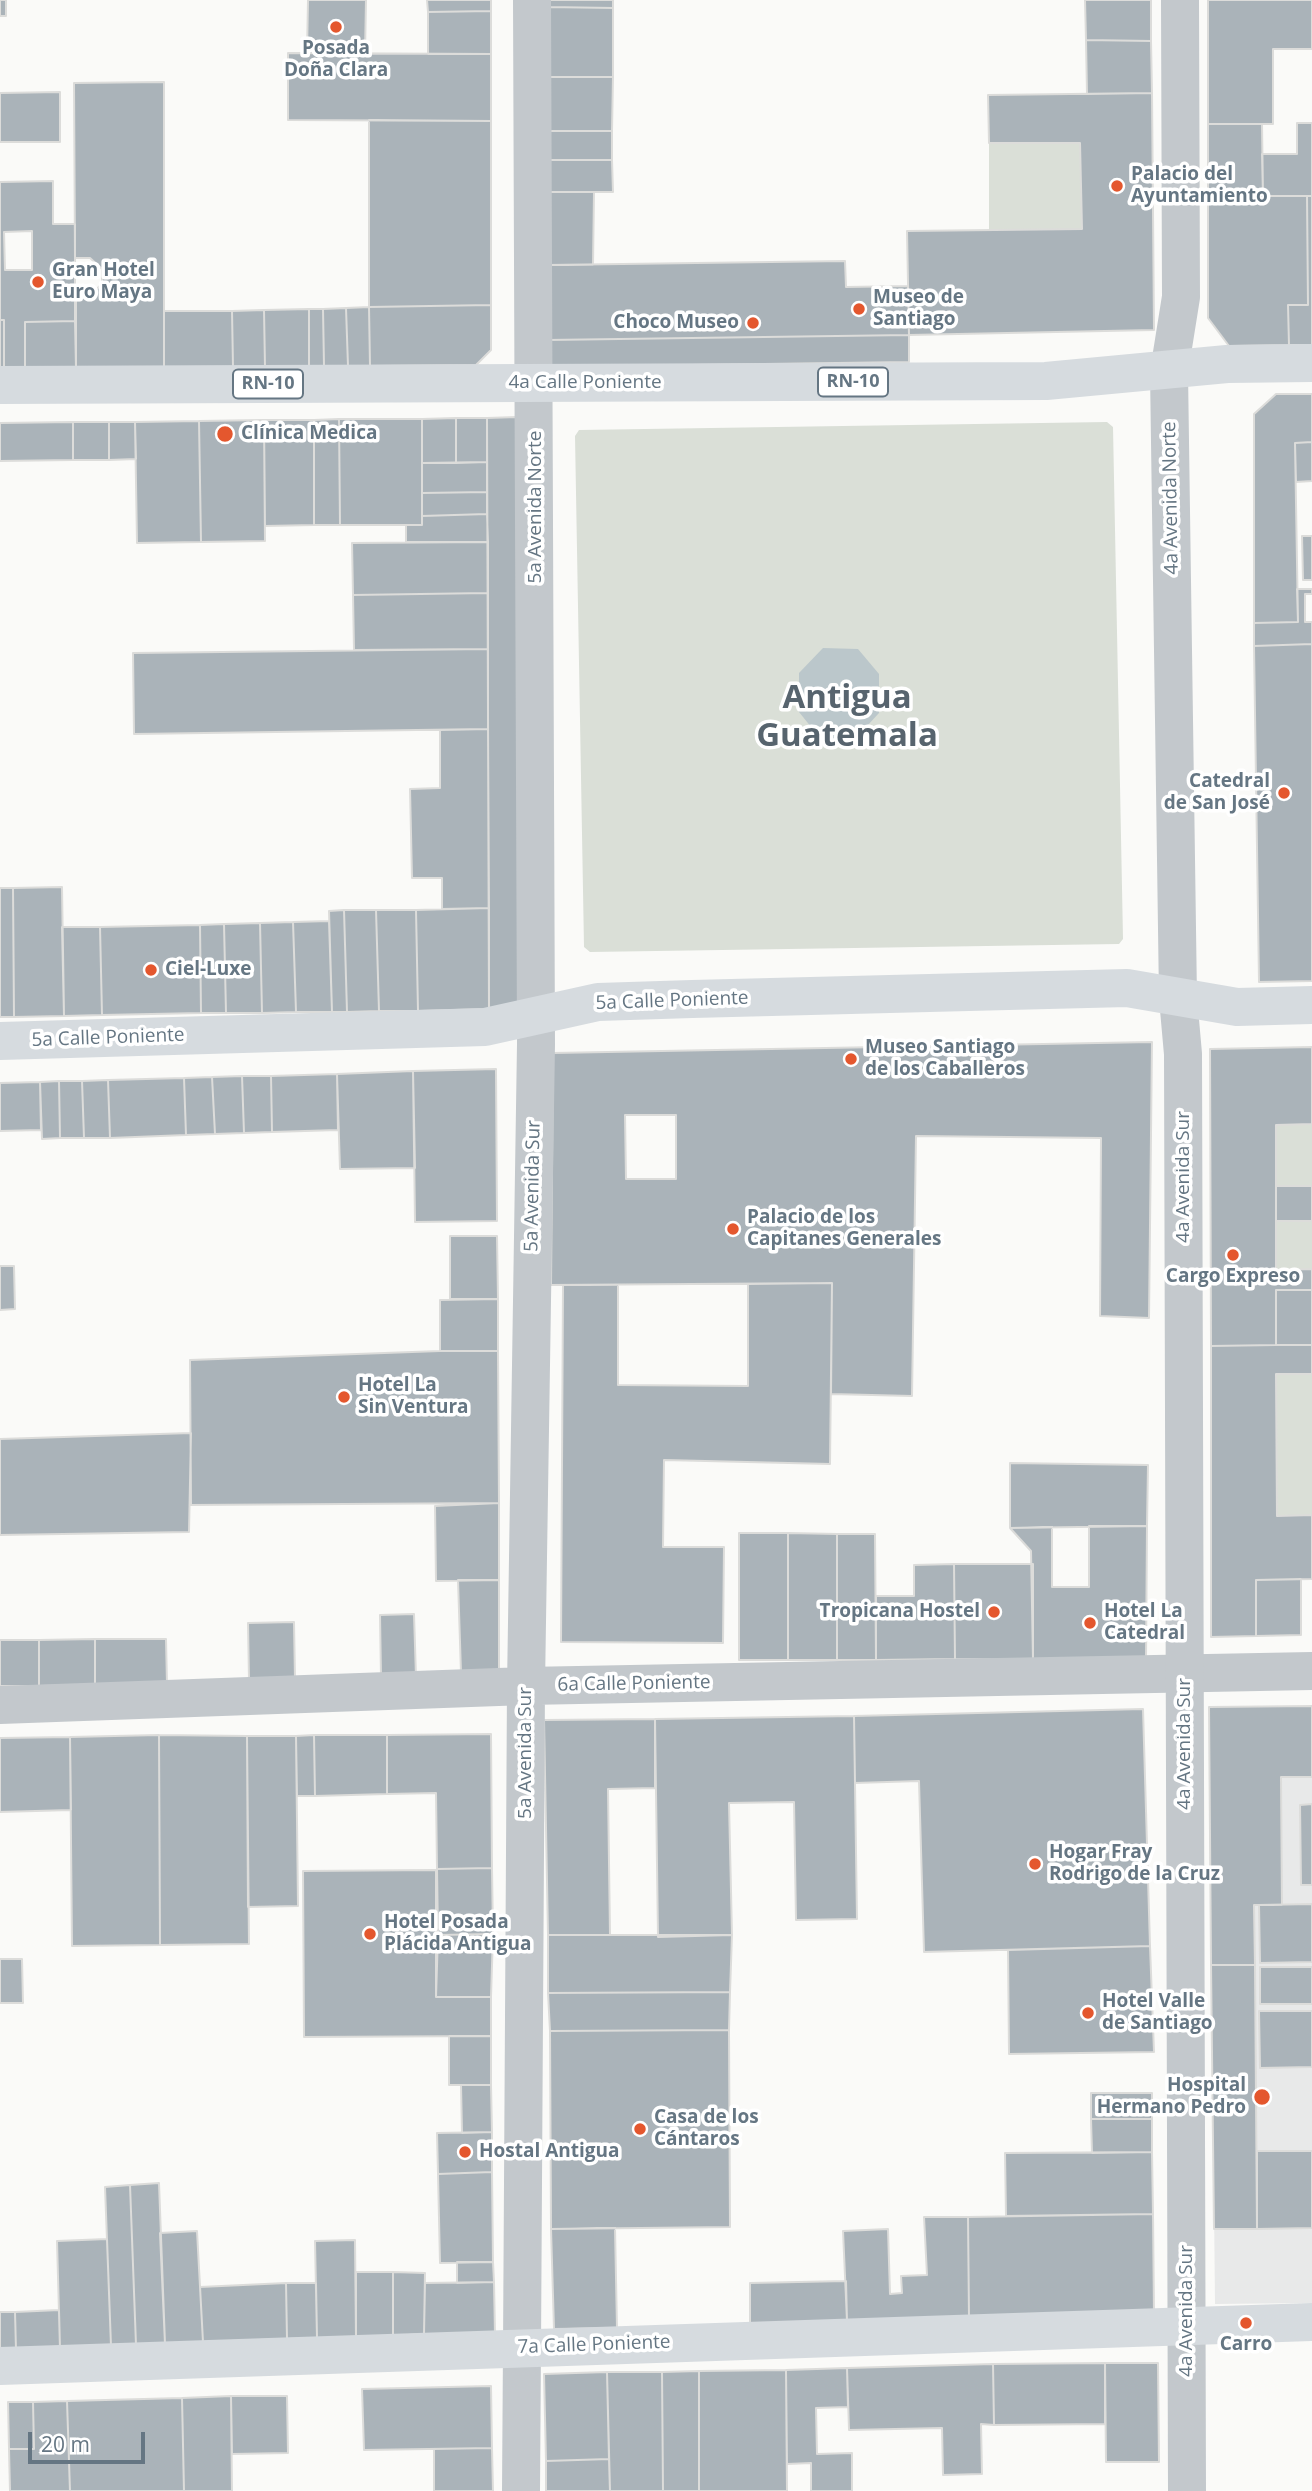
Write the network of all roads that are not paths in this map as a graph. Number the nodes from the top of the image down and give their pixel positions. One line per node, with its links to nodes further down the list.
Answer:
1 (532, 0): 5 (street, 5a Avenida Norte)
2 (1180, 0): 4 (street, 4a Avenida Norte)
3 (1312, 363): 4 (main road, RN-10)
4 (1170, 372): 5 (main road, 4a Calle Poniente / RN-10); 7 (street, 4a Avenida Norte)
5 (536, 383): 6 (main road, 4a Calle Poniente / RN-10); 9 (street, 5a Avenida Norte)
6 (0, 385)
7 (1178, 998): 8 (main road, 5a Calle Poniente); 9 (main road, 5a Calle Poniente); 12 (street, 4a Avenida Sur)
8 (1312, 1005)
9 (536, 1014): 10 (main road, 5a Calle Poniente); 13 (street, 5a Avenida Sur)
10 (0, 1041)
11 (1312, 1671): 12 (street, 6a Calle Poniente)
12 (1185, 1675): 13 (street, 6a Calle Poniente); 16 (street, 4a Avenida Sur)
13 (526, 1686): 14 (street, 6a Calle Poniente); 17 (street, 5a Avenida Sur)
14 (0, 1705)
15 (1312, 2322): 16 (main road, 7a Calle Poniente)
16 (1187, 2326): 17 (main road, 7a Calle Poniente); 20 (street, 4a Avenida Sur)
17 (522, 2347): 18 (main road, 7a Calle Poniente); 19 (street, 5a Avenida Sur)
18 (0, 2366)
19 (521, 2491)
20 (1187, 2491)

